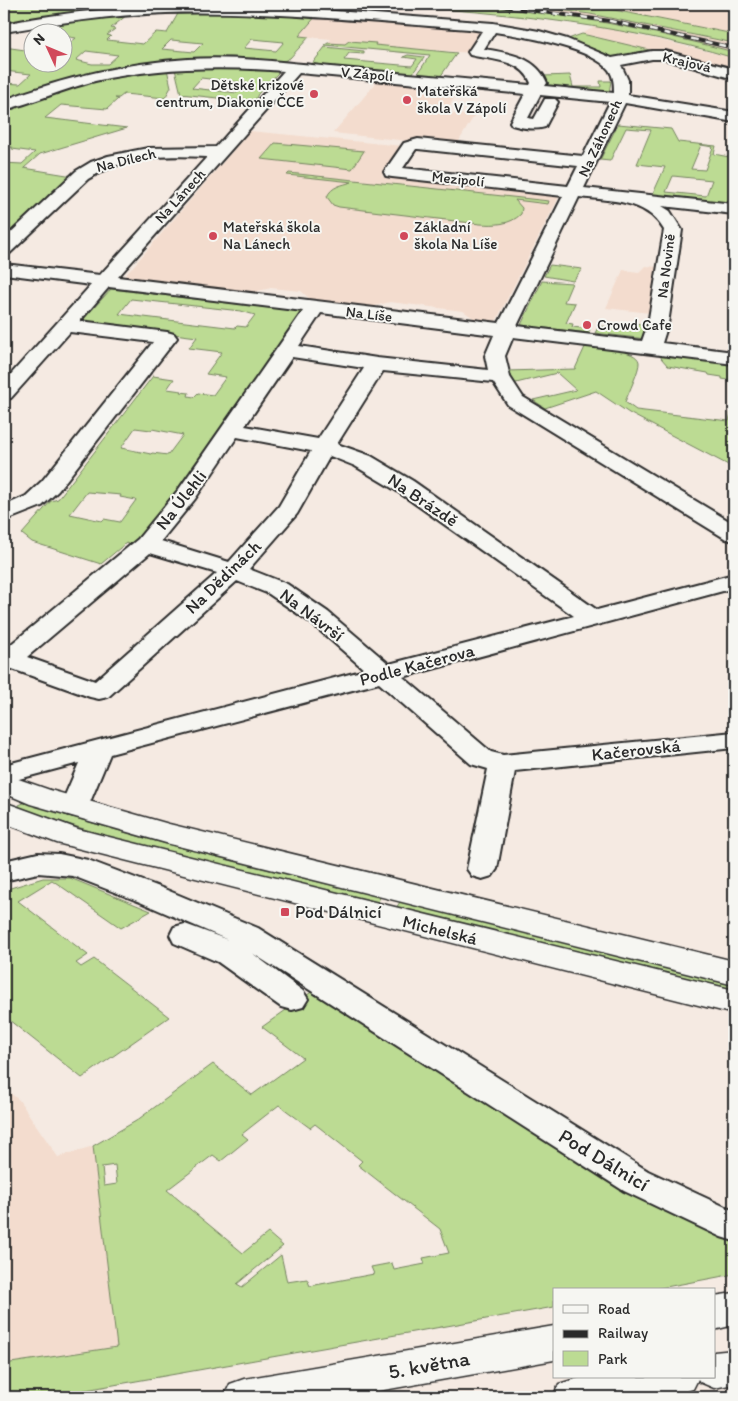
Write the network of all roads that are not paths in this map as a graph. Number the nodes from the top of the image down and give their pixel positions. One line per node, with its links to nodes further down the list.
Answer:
1 (4, 28): 2 (street)
2 (491, 28): 3 (street); 6 (street)
3 (610, 63): 5 (street, Krajová); 7 (street, Na Záhonech)
4 (295, 68): 6 (street, V Zápolí); 9 (street, V Zápolí); 11 (street, Na Lánech)
5 (734, 74)
6 (535, 90): 7 (street, V Zápolí); 8 (street)
7 (620, 98): 10 (street, V Zápolí); 12 (street, Na Záhonech)
8 (550, 102)
9 (4, 105)
10 (734, 117)
11 (219, 152): 16 (street, Na Dílech); 18 (street, Na Lánech)
12 (589, 162): 13 (street, Na Záhonech); 13 (street, Mezipolí)
13 (574, 192): 14 (street, Mezipolí); 21 (street, Na Záhonech)
14 (637, 199): 15 (street, Mezipolí); 22 (street, Na Novině)
15 (734, 209)
16 (4, 248)
17 (4, 269): 18 (street, Na Líše)
18 (104, 281): 19 (street, Na Líše); 20 (street, Na Lánech)
19 (316, 307): 21 (street, Na Líše); 23 (street, Na Úlehli)
20 (65, 325): 27 (street, Na Lánech); 30 (street)
21 (506, 330): 22 (street, Na Líše); 26 (street, Na Záhonech)
22 (650, 348): 24 (street, Na Líše)
23 (286, 350): 25 (street); 28 (street, Na Úlehli)
24 (734, 358)
25 (376, 364): 26 (street); 29 (street, Na Dědinách)
26 (500, 377): 31 (street, Na Záhonech)
27 (4, 394)
28 (232, 430): 29 (street, Na Brázdě); 32 (street, Na Úlehli)
29 (324, 447): 33 (street, Na Dědinách); 35 (street, Na Brázdě)
30 (4, 514)
31 (734, 534)
32 (146, 544): 33 (street, Na Návrší); 36 (street, Na Úlehli)
33 (234, 572): 36 (street, Na Dědinách); 37 (street, Na Návrší)
34 (734, 581): 35 (street, Podle Kačerova)
35 (593, 618): 37 (street, Podle Kačerova)
36 (9, 659)
37 (384, 673): 39 (street, Podle Kačerova); 40 (street, Na Návrší)
38 (734, 740): 40 (street, Kačerovská)
39 (99, 749): 41 (street, Podle Kačerova); 43 (street)
40 (503, 764): 45 (street)
41 (4, 774)
42 (4, 783): 43 (main road, Michelská)
43 (74, 807): 49 (main road, Michelská)
44 (4, 812): 51 (main road, Michelská)
45 (482, 869)
46 (4, 871): 48 (street, Pod Dálnicí)
47 (185, 935): 48 (street)
48 (240, 946): 50 (street, Pod Dálnicí); 52 (street, Pod Dálnicí)
49 (734, 973)
50 (292, 999)
51 (734, 1002)
52 (734, 1227)
53 (734, 1309): 54 (main road)
54 (716, 1313)
55 (553, 1342): 59 (main road, 5. května)
56 (734, 1367): 57 (main road)
57 (716, 1370)
58 (674, 1378): 60 (main road)
59 (244, 1397)
60 (573, 1397)

